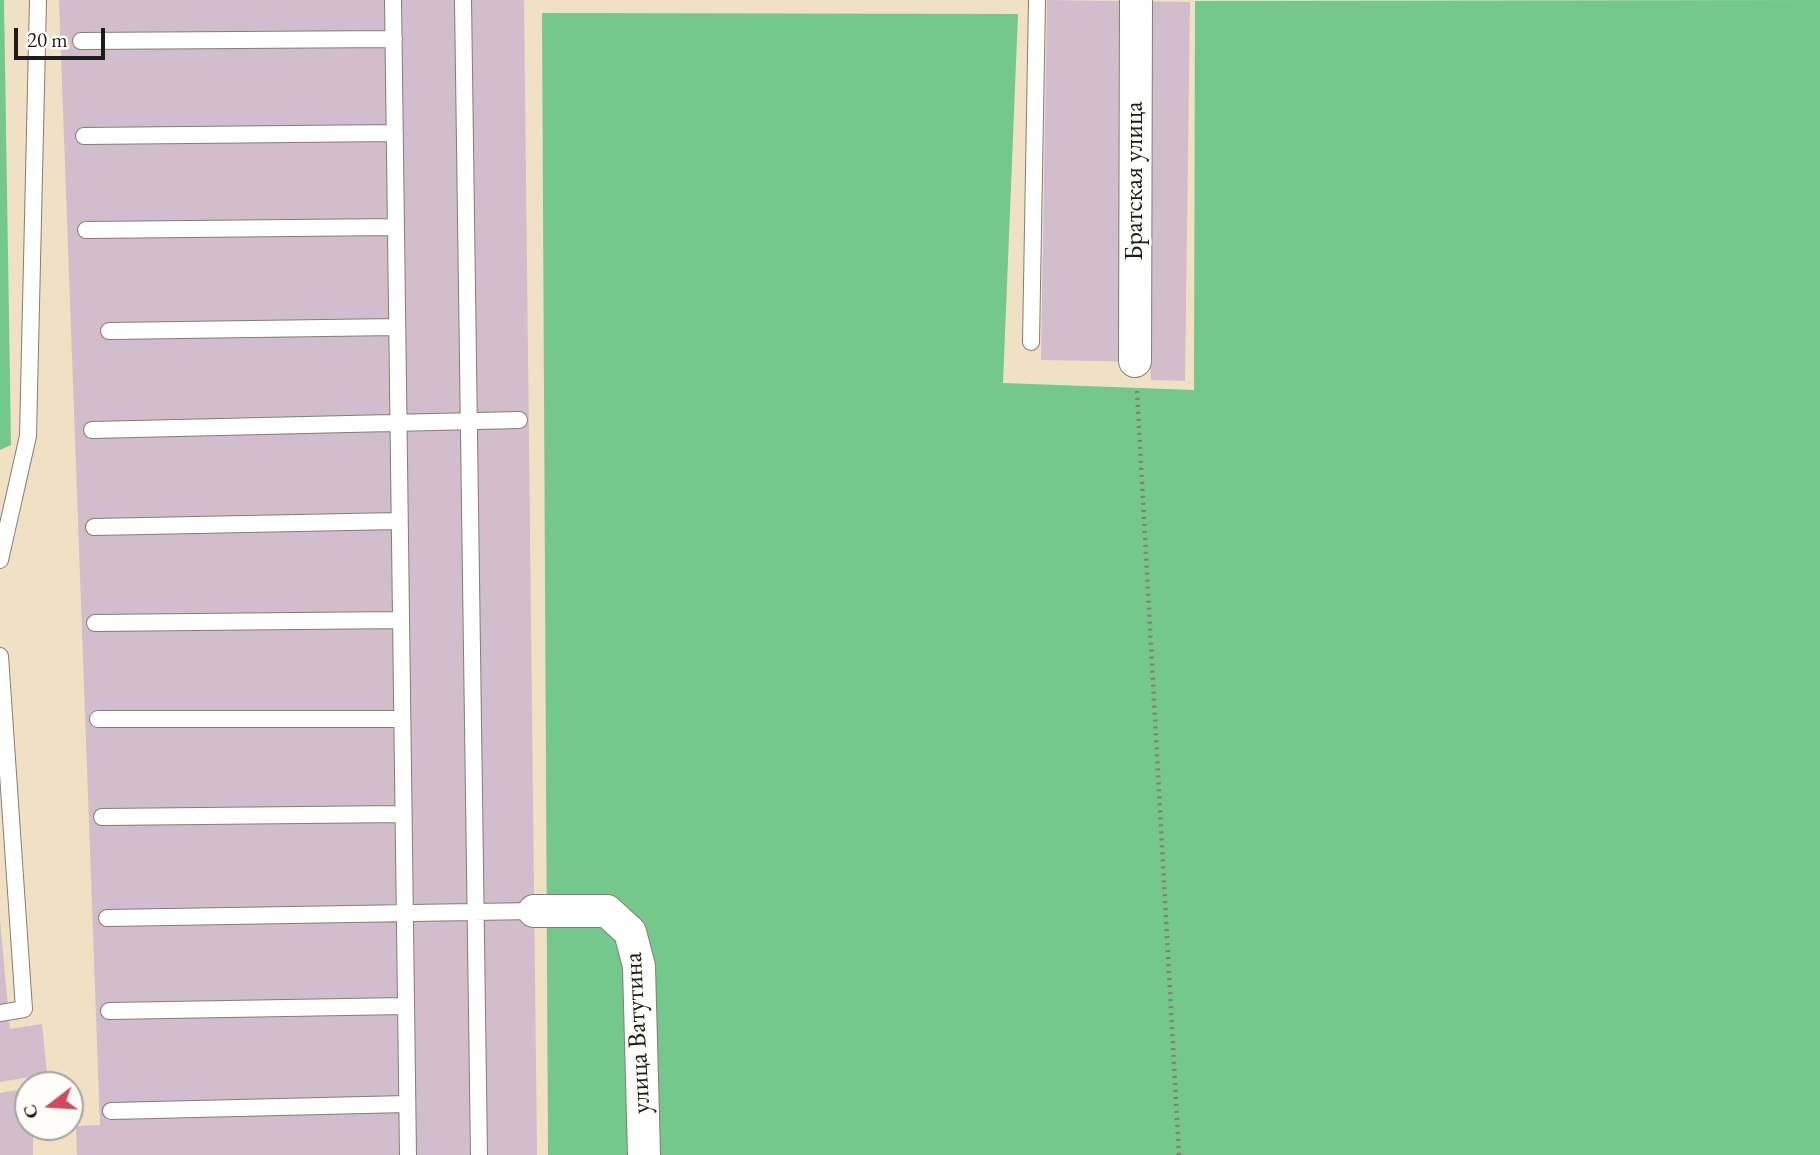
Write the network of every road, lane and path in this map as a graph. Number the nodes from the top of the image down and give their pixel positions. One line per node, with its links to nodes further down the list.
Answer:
1 (38, 0): 22 (lane)
2 (393, 0): 6 (lane)
3 (463, 0): 17 (lane)
4 (1037, 0): 14 (lane)
5 (1136, 0): 15 (street, Братская улица)
6 (394, 39): 7 (lane); 8 (lane)
7 (81, 41)
8 (395, 133): 9 (lane); 10 (lane)
9 (84, 136)
10 (396, 227): 11 (lane); 12 (lane)
11 (86, 230)
12 (397, 327): 13 (lane); 18 (lane)
13 (109, 331)
14 (1031, 342)
15 (1135, 362): 46 (path)
16 (519, 420): 17 (lane)
17 (468, 421): 18 (lane); 34 (lane)
18 (398, 422): 19 (lane); 20 (lane)
19 (92, 430)
20 (399, 521): 21 (lane); 23 (lane)
21 (94, 527)
22 (0, 560)
23 (400, 620): 24 (lane); 28 (lane)
24 (95, 624)
25 (0, 656): 26 (lane)
26 (2, 705): 29 (lane)
27 (98, 719): 28 (lane)
28 (401, 719): 30 (lane)
29 (5, 808): 33 (lane)
30 (402, 814): 31 (lane); 35 (lane)
31 (102, 817)
32 (534, 911): 34 (lane); 45 (street, улица Ватутина)
33 (17, 912): 36 (lane); 40 (lane)
34 (474, 912): 35 (lane); 44 (lane)
35 (403, 913): 37 (lane); 38 (lane)
36 (0, 915)
37 (107, 918)
38 (405, 1006): 39 (lane); 41 (lane)
39 (109, 1011)
40 (0, 1013)
41 (407, 1104): 42 (lane); 43 (lane)
42 (111, 1111)
43 (408, 1155)
44 (479, 1155)
45 (644, 1155)
46 (1179, 1155)

